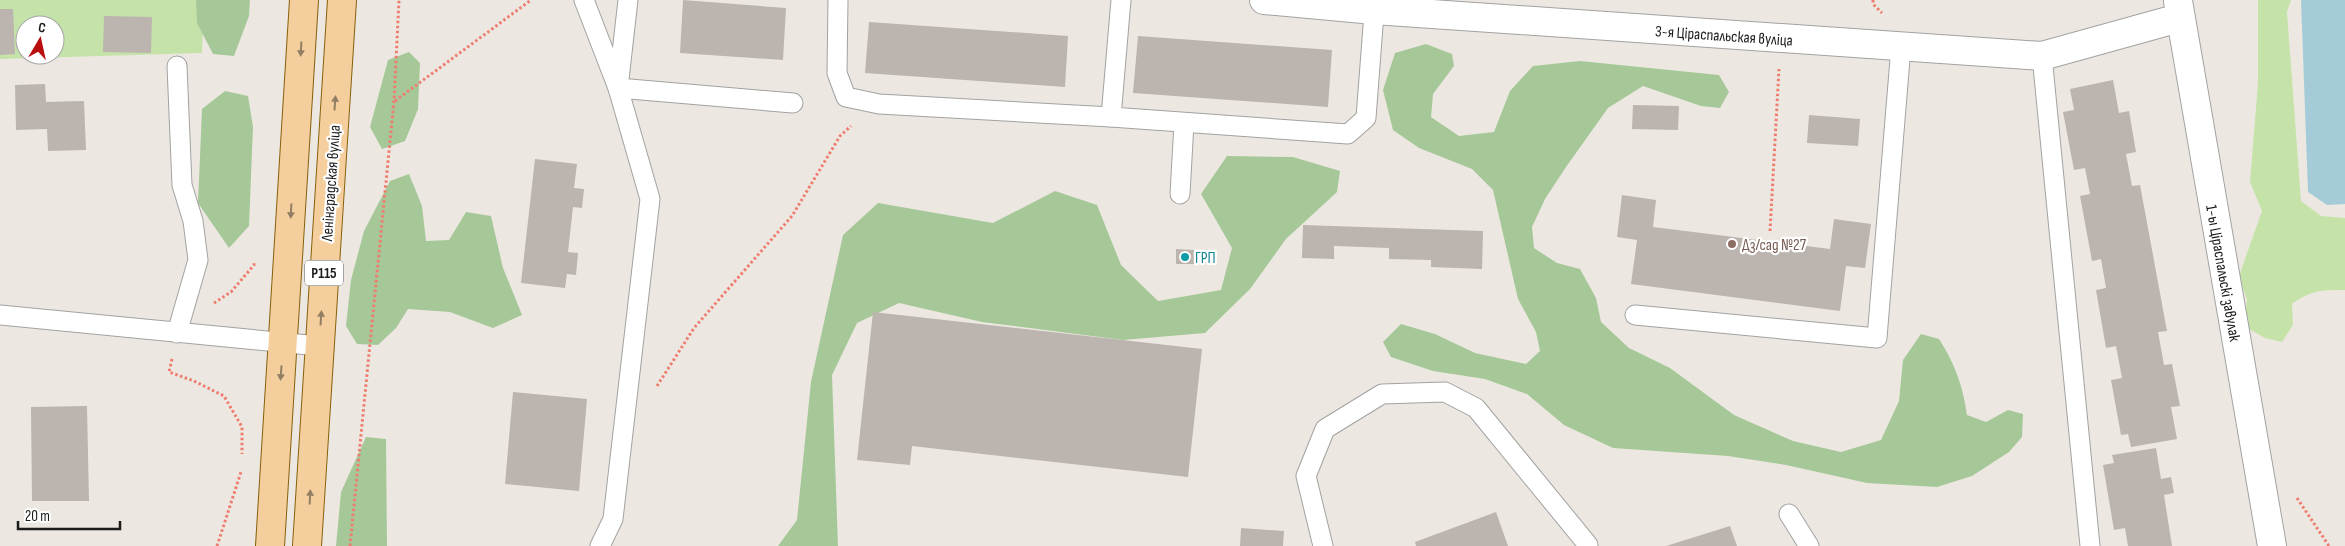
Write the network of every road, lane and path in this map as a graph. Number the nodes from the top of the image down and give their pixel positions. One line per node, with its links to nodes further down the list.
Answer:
1 (304, 0): 30 (main road, Р115, one-way to 30)
2 (342, 0): 31 (main road, Ленінградская вуліца / Р115, one-way to 2)
3 (399, 0): 19 (path)
4 (531, 0): 19 (path)
5 (584, 0): 18 (lane)
6 (628, 0): 18 (lane)
7 (838, 0): 21 (lane)
8 (1121, 0): 22 (lane)
9 (1264, 0): 12 (street, 3-я Ціраспальская вуліца)
10 (1870, 0): 11 (path)
11 (1873, 4)
12 (1375, 5): 14 (street, 3-я Ціраспальская вуліца); 23 (lane)
13 (2178, 9): 16 (street, 3-я Ціраспальская вуліца); 45 (street, 1-ы Ціраспальскі завулак)
14 (1781, 39): 15 (street, 3-я Ціраспальская вуліца); 25 (path)
15 (1901, 47): 16 (street, 3-я Ціраспальская вуліца); 27 (lane)
16 (2042, 56): 44 (lane)
17 (177, 66): 29 (lane)
18 (618, 88): 20 (lane); 41 (lane)
19 (394, 101): 40 (path)
20 (792, 103)
21 (879, 104): 22 (lane); 32 (path)
22 (1111, 117): 23 (lane)
23 (1184, 123): 24 (lane)
24 (1180, 194)
25 (1770, 231)
26 (255, 256): 29 (path)
27 (1635, 314)
28 (0, 315): 29 (lane)
29 (177, 333): 30 (lane); 33 (path)
30 (283, 343): 31 (lane); 38 (main road, Р115, one-way to 38)
31 (319, 346): 39 (main road, Ленінградская вуліца / Р115, one-way to 31)
32 (653, 393)
33 (242, 461)
34 (242, 470): 37 (path)
35 (1789, 514): 43 (lane)
36 (1588, 545): 42 (lane)
37 (216, 546)
38 (270, 546)
39 (308, 546)
40 (350, 546)
41 (600, 546)
42 (1323, 546)
43 (1809, 546)
44 (2090, 546)
45 (2272, 546)

